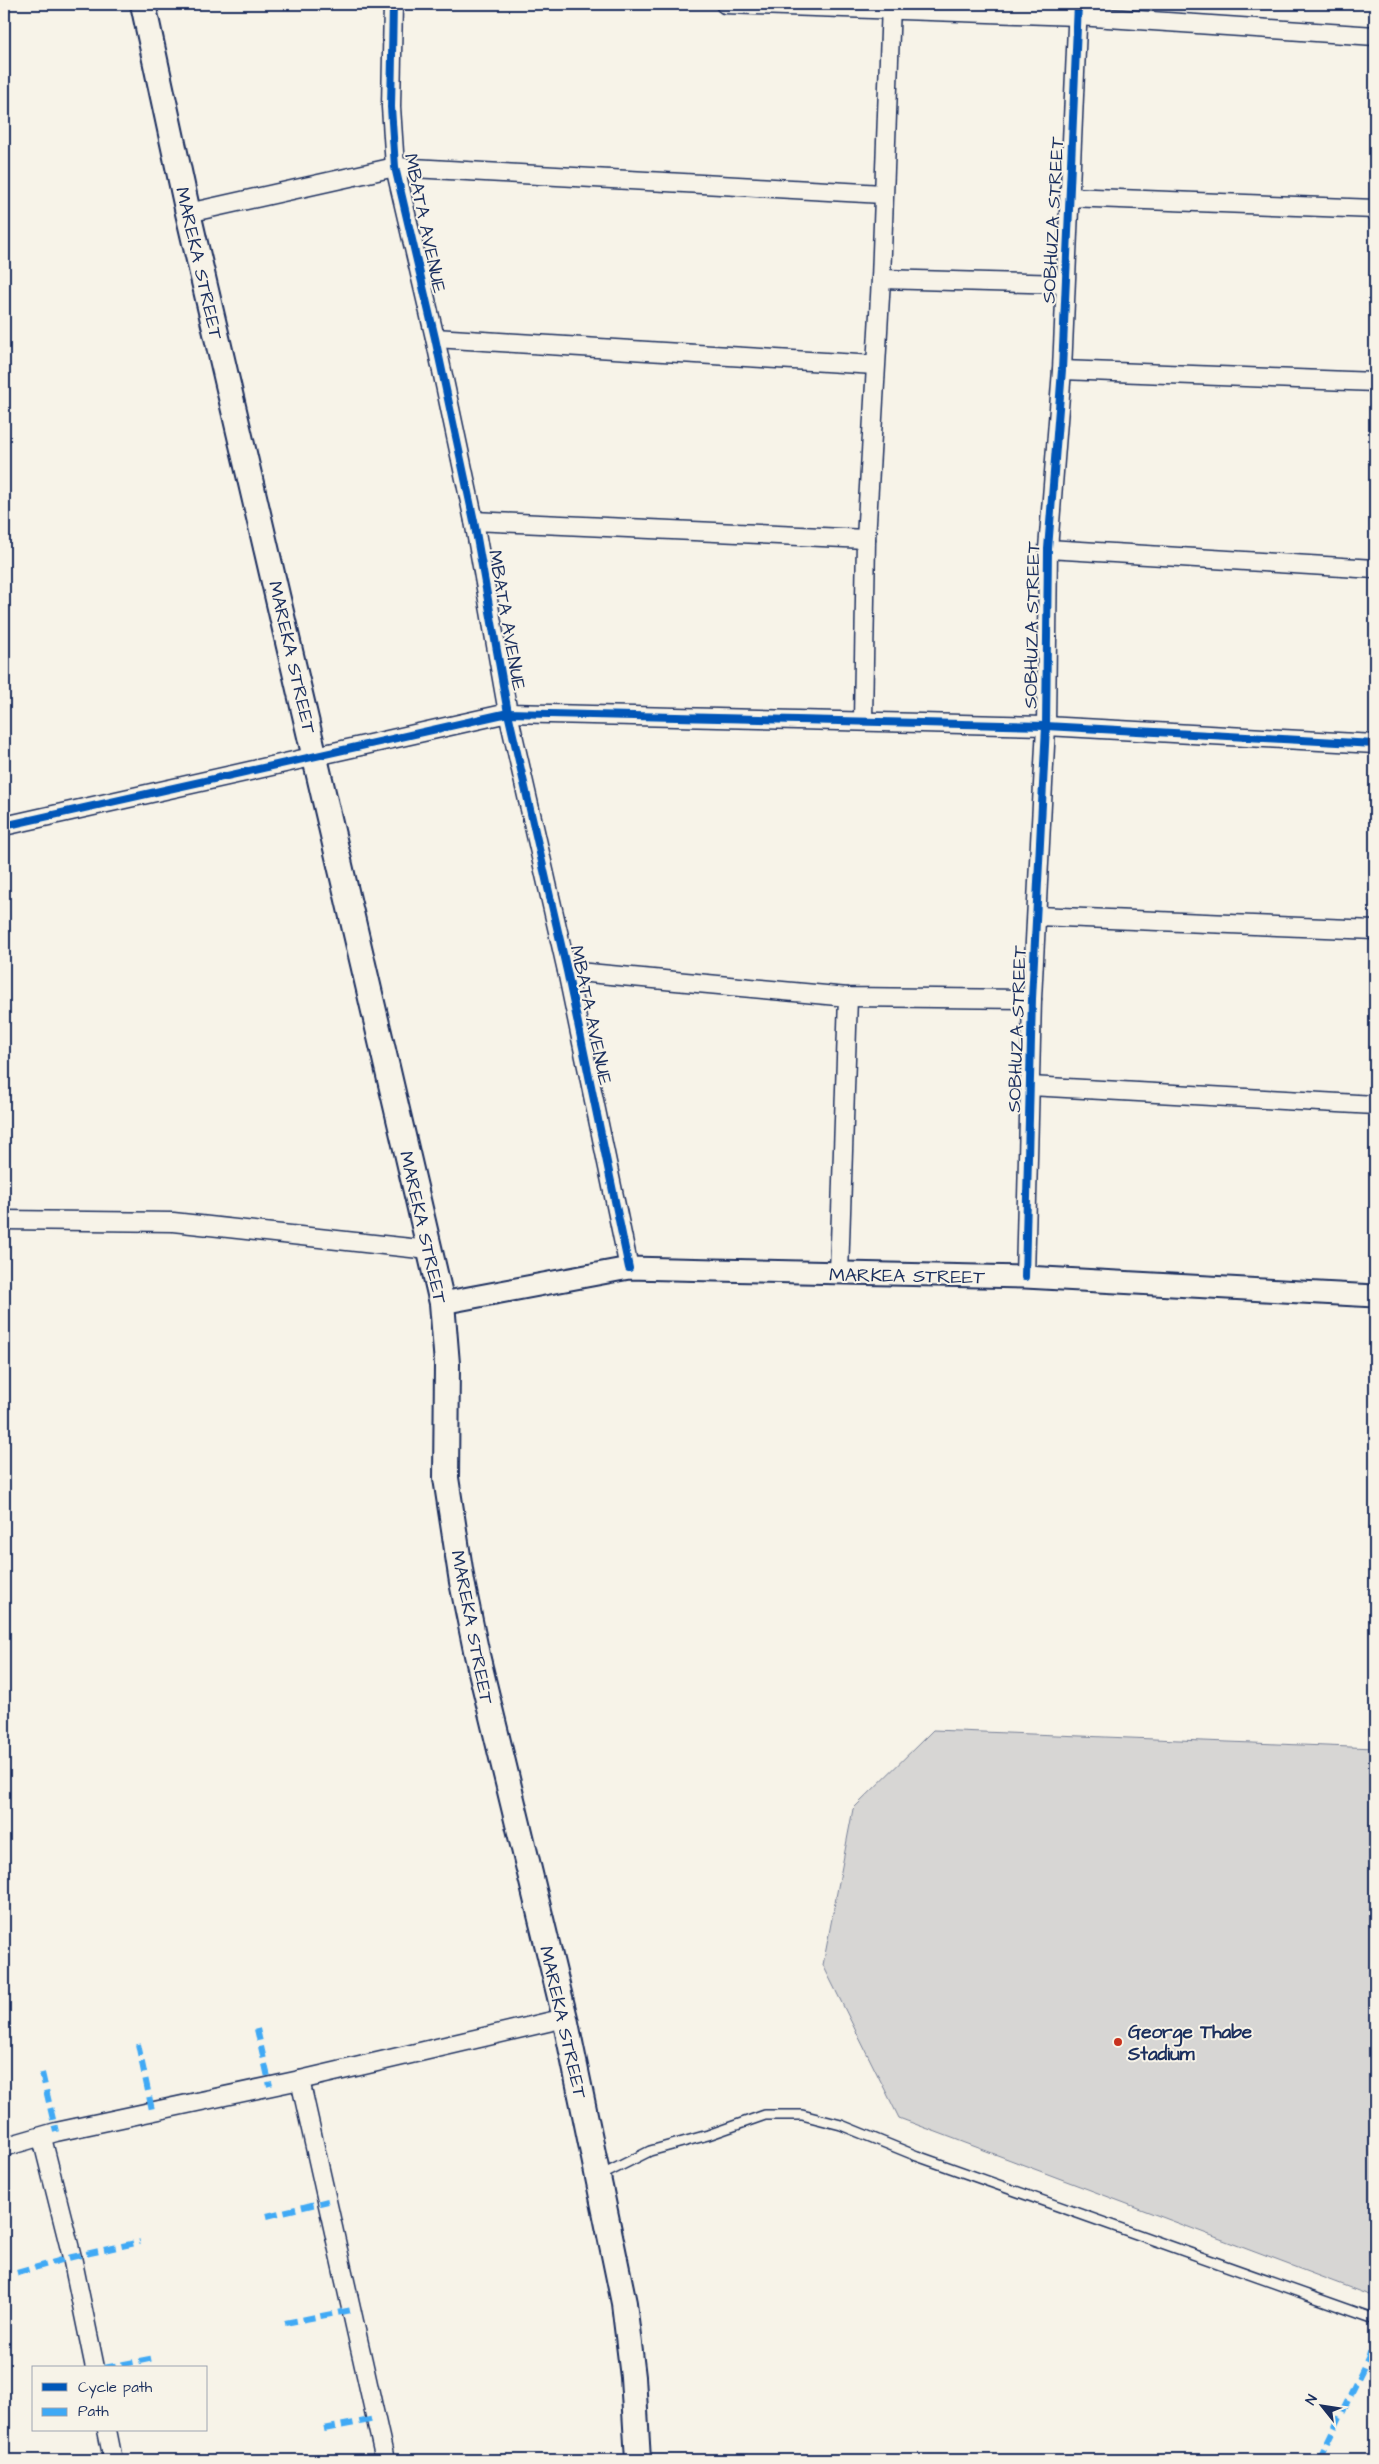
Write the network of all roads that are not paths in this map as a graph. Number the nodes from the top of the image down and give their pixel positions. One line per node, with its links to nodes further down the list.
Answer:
1 (143, 4): 11 (main road, MAREKA STREET)
2 (393, 4): 7 (street, MBATA AVENUE)
3 (725, 4): 4 (street)
4 (891, 7): 5 (street); 8 (street)
5 (1078, 10): 6 (street); 9 (street, SOBHUZA STREET)
6 (1375, 36)
7 (395, 167): 8 (street); 11 (street); 14 (street, MBATA AVENUE)
8 (883, 194): 12 (street)
9 (1069, 197): 10 (street); 13 (street, SOBHUZA STREET)
10 (1375, 209)
11 (188, 213): 26 (main road, MAREKA STREET)
12 (881, 279): 13 (street); 15 (street)
13 (1065, 284): 16 (street, SOBHUZA STREET)
14 (435, 338): 15 (street); 18 (street, MBATA AVENUE)
15 (875, 365): 19 (street)
16 (1062, 370): 17 (street); 20 (street, SOBHUZA STREET)
17 (1375, 382)
18 (474, 521): 19 (street); 22 (street, MBATA AVENUE)
19 (866, 539): 23 (street)
20 (1048, 549): 21 (street); 24 (street, SOBHUZA STREET)
21 (1375, 569)
22 (508, 712): 23 (street); 26 (street); 30 (street, MBATA AVENUE)
23 (863, 720): 24 (street)
24 (1046, 726): 25 (street); 28 (street, SOBHUZA STREET)
25 (1375, 744)
26 (316, 755): 27 (street); 36 (main road, MAREKA STREET)
27 (4, 826)
28 (1037, 916): 29 (street); 32 (street, SOBHUZA STREET)
29 (1375, 930)
30 (566, 971): 31 (street); 37 (street, MBATA AVENUE)
31 (848, 997): 32 (street); 38 (street)
32 (1032, 999): 33 (street, SOBHUZA STREET)
33 (1030, 1086): 34 (street); 39 (street, SOBHUZA STREET)
34 (1375, 1105)
35 (4, 1220): 36 (street)
36 (429, 1250): 41 (main road, MAREKA STREET)
37 (629, 1268): 38 (street, MARKEA STREET); 41 (street, MARKEA STREET)
38 (839, 1274): 39 (street, MARKEA STREET)
39 (1025, 1277): 40 (street, MARKEA STREET)
40 (1375, 1296)
41 (442, 1303): 42 (main road, MAREKA STREET)
42 (564, 2018): 43 (street); 46 (main road, MAREKA STREET)
43 (300, 2080): 44 (street); 51 (street)
44 (42, 2138): 45 (street); 48 (street)
45 (4, 2147)
46 (597, 2177): 47 (lane); 52 (main road, MAREKA STREET)
47 (1375, 2319)
48 (95, 2366)
49 (108, 2432): 50 (street)
50 (114, 2460)
51 (384, 2460)
52 (638, 2460)

